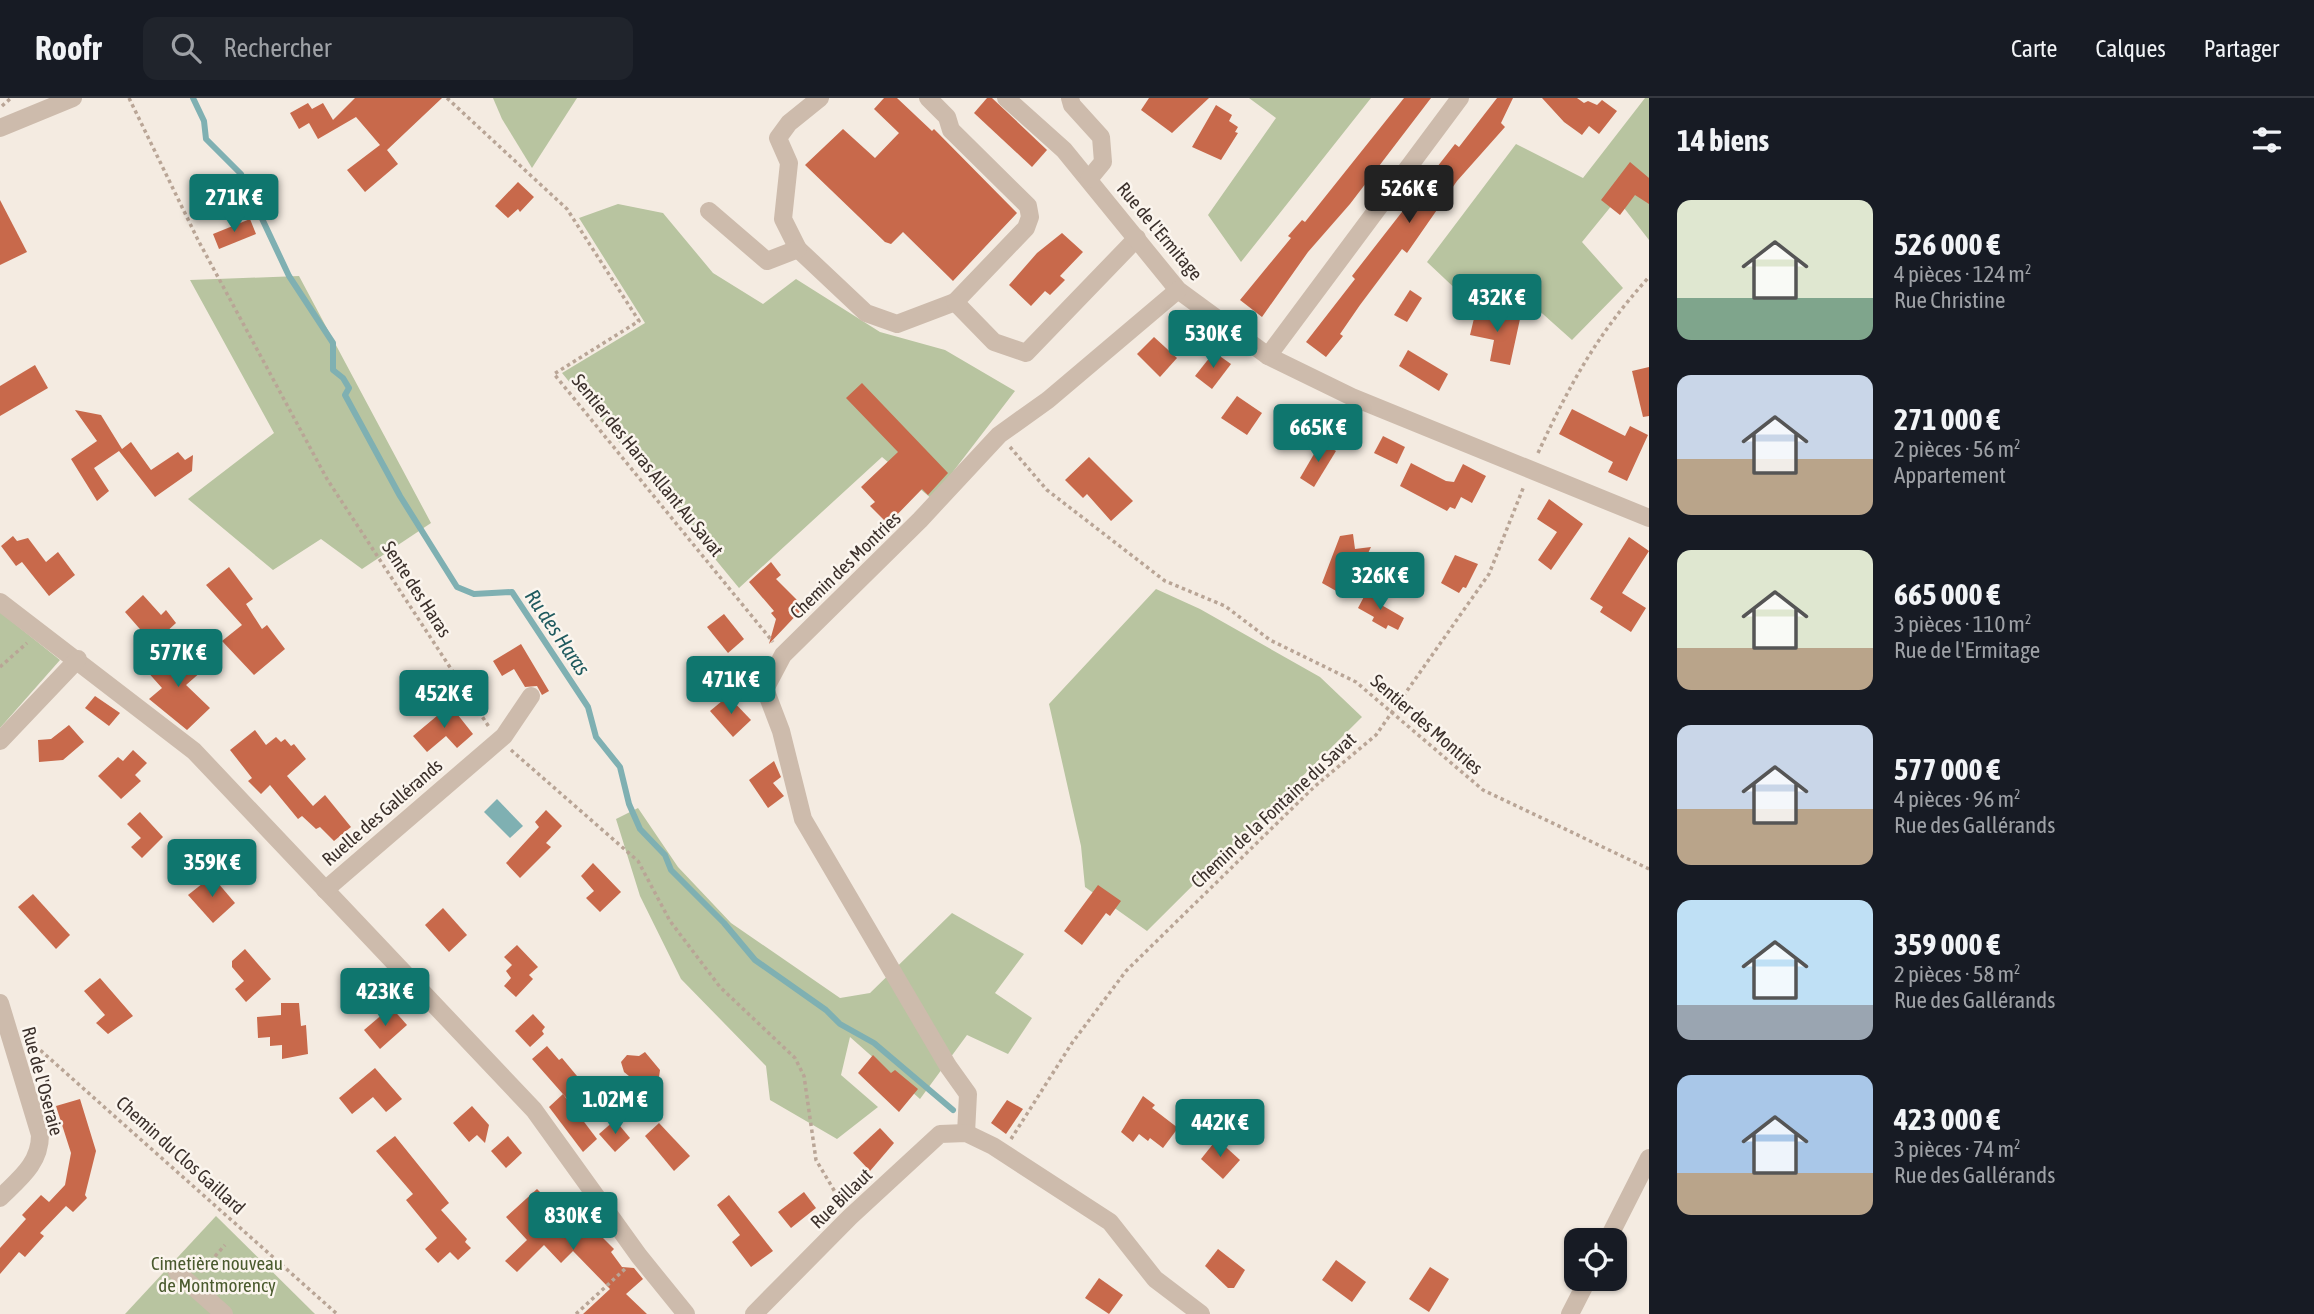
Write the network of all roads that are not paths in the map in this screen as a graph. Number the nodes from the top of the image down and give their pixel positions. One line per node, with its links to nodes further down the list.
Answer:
1 (73, 98): 7 (street)
2 (820, 98): 12 (street)
3 (928, 98): 14 (street)
4 (1006, 98): 9 (street, Rue de l'Ermitage)
5 (1070, 98): 9 (street)
6 (1460, 98): 15 (street)
7 (46, 102): 8 (street)
8 (0, 128)
9 (1089, 178): 11 (street, Rue de l'Ermitage)
10 (709, 211): 12 (street)
11 (1137, 238): 13 (street, Rue de l'Ermitage); 14 (street)
12 (798, 249): 14 (street)
13 (1178, 290): 15 (street, Rue de l'Ermitage); 23 (street, Chemin des Montries)
14 (955, 302)
15 (1268, 356): 16 (street, Rue de l'Ermitage)
16 (1649, 517)
17 (0, 602): 18 (street)
18 (78, 659): 20 (street); 21 (street)
19 (531, 696): 21 (street, Ruelle des Gallérands)
20 (0, 741)
21 (325, 890): 30 (street)
22 (2, 1011): 25 (street, Rue de l'Oseraie)
23 (966, 1133): 31 (street, Rue Billaut); 32 (street)
24 (1649, 1158): 26 (street)
25 (0, 1198)
26 (1614, 1228)
27 (184, 1278): 29 (street)
28 (1582, 1291): 33 (street)
29 (224, 1314)
30 (686, 1314)
31 (754, 1314)
32 (1200, 1314)
33 (1570, 1314)

